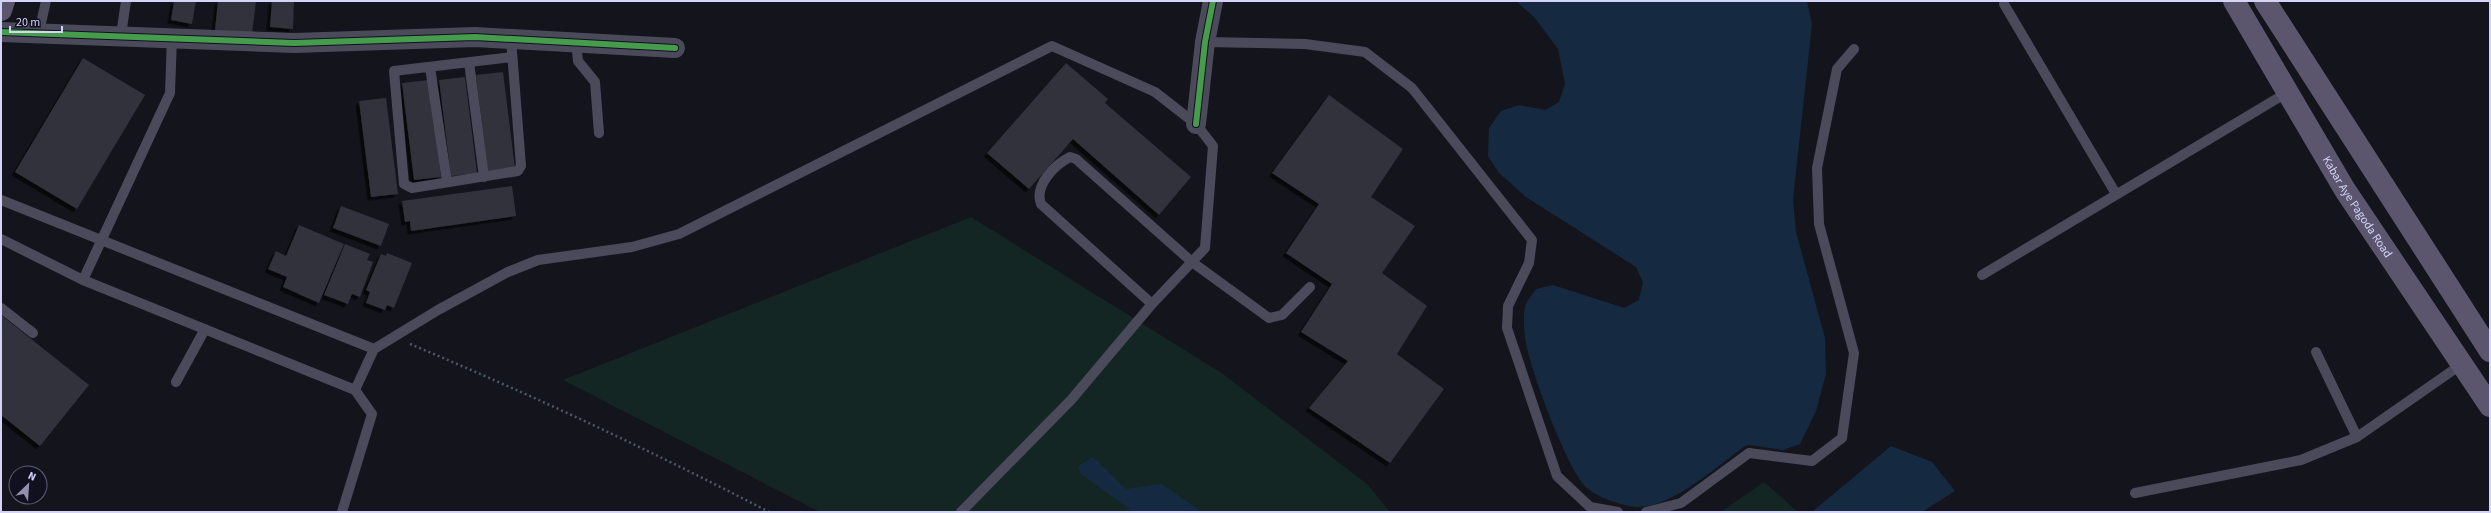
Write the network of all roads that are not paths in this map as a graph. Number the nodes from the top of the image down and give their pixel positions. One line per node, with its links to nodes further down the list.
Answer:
1 (4, 1): 8 (main road)
2 (46, 1): 10 (lane)
3 (126, 1): 11 (lane)
4 (1213, 1): 14 (street)
5 (2234, 1): 20 (main road, Kabar Aye Pagoda Road)
6 (2265, 1): 23 (main road)
7 (2004, 4): 27 (lane)
8 (1, 10)
9 (1, 32): 10 (street)
10 (39, 32): 11 (street)
11 (121, 35): 12 (street)
12 (172, 38): 15 (street); 30 (lane)
13 (576, 42): 15 (street); 16 (street); 22 (lane)
14 (1206, 42): 21 (street); 50 (lane)
15 (511, 48): 18 (lane); 24 (lane)
16 (675, 48)
17 (1854, 49): 51 (lane)
18 (469, 62): 19 (lane); 24 (lane)
19 (430, 66): 25 (lane); 25 (lane)
20 (2288, 92): 26 (main road, Kabar Aye Pagoda Road); 27 (lane)
21 (1196, 124): 31 (lane); 39 (lane)
22 (599, 133)
23 (2375, 174): 26 (main road); 40 (main road)
24 (484, 177): 25 (lane)
25 (447, 182)
26 (2345, 190): 42 (main road, Kabar Aye Pagoda Road)
27 (2116, 194): 32 (lane)
28 (1, 200): 30 (lane)
29 (1, 239): 33 (lane)
30 (101, 240): 33 (lane); 39 (lane)
31 (1192, 262): 34 (lane); 35 (lane); 35 (lane)
32 (1982, 275)
33 (84, 280): 37 (lane)
34 (1310, 287)
35 (1152, 304): 49 (lane)
36 (1, 308): 38 (lane)
37 (205, 329): 43 (lane); 44 (lane)
38 (33, 333)
39 (374, 349): 44 (lane)
40 (2490, 351)
41 (2316, 352): 46 (lane)
42 (2462, 364): 45 (main road, Kabar Aye Pagoda Road); 46 (lane)
43 (176, 382)
44 (355, 390): 48 (lane)
45 (2490, 406)
46 (2356, 437): 47 (lane)
47 (2135, 493)
48 (342, 512)
49 (961, 512)
50 (1618, 512)
51 (1646, 512)

